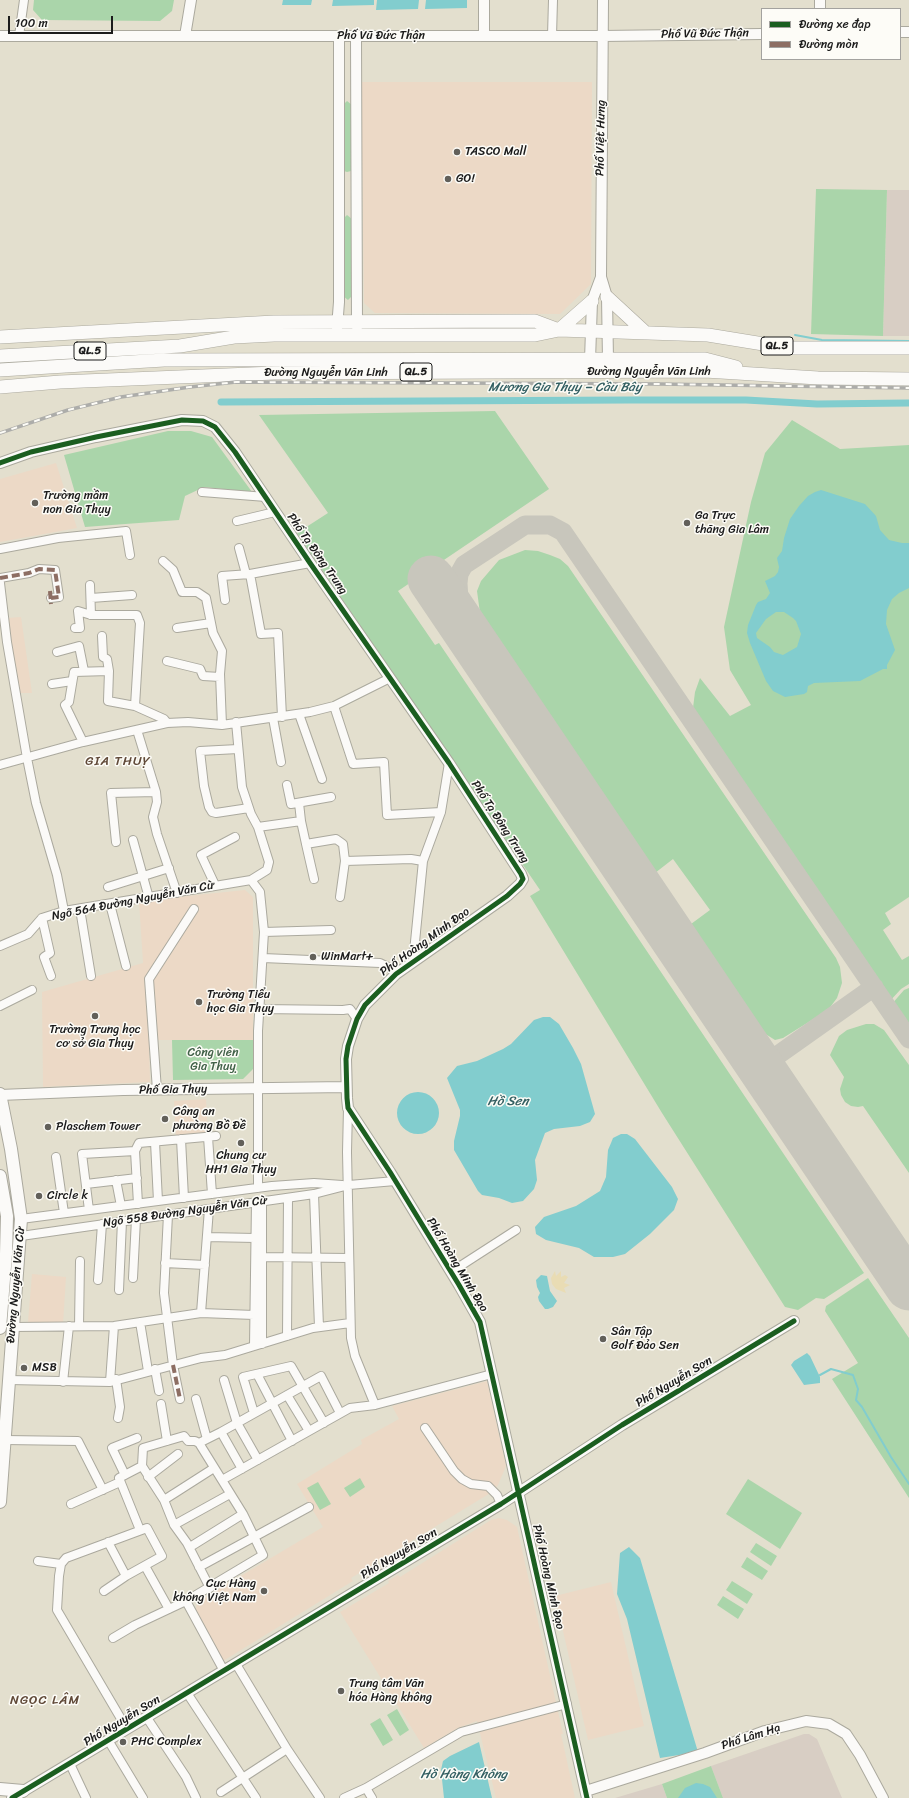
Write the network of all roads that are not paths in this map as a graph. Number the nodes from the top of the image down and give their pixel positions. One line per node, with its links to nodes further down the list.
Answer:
1 (24, 0): 8 (street)
2 (191, 0): 9 (street)
3 (484, 0): 12 (street)
4 (553, 0): 13 (street)
5 (603, 0): 14 (street, Phố Việt Hưng)
6 (761, 34): 14 (street, Phố Vũ Đức Thận)
7 (0, 36): 8 (street, Phố Vũ Đức Thận)
8 (19, 36): 9 (street, Phố Vũ Đức Thận)
9 (185, 36): 10 (street, Phố Vũ Đức Thận)
10 (339, 36): 11 (street, Phố Vũ Đức Thận); 15 (street)
11 (356, 36): 12 (street, Phố Vũ Đức Thận); 16 (street)
12 (484, 36): 13 (street, Phố Vũ Đức Thận)
13 (552, 36): 14 (street, Phố Vũ Đức Thận)
14 (602, 36): 17 (street, Phố Việt Hưng)
15 (339, 193): 16 (street); 20 (street)
16 (356, 193): 21 (street)
17 (601, 277): 18 (street, Phố Việt Hưng); 19 (street, Phố Việt Hưng)
18 (607, 297): 25 (street, Phố Việt Hưng); 26 (highway)
19 (592, 301): 23 (highway); 24 (street, Phố Việt Hưng)
20 (337, 322): 21 (highway, QL.5); 22 (highway, QL.5); 27 (street)
21 (357, 322): 23 (highway, QL.5); 28 (street)
22 (176, 327): 29 (highway, QL.5); 30 (highway)
23 (559, 330): 24 (highway, QL.5); 28 (highway, QL.5)
24 (591, 331): 25 (highway, QL.5); 33 (street, Phố Việt Hưng)
25 (608, 331): 26 (highway, QL.5); 34 (street, Phố Việt Hưng)
26 (646, 333): 31 (highway, QL.5)
27 (338, 335): 28 (highway, QL.5); 30 (highway, QL.5)
28 (357, 335)
29 (0, 337)
30 (234, 337): 32 (highway, QL.5)
31 (909, 348)
32 (0, 356)
33 (590, 360): 34 (highway, Đường Nguyễn Văn Linh / QL.5); 35 (highway, Đường Nguyễn Văn Linh / QL.5)
34 (608, 360): 37 (highway, Đường Nguyễn Văn Linh / QL.5)
35 (456, 366): 36 (highway, Đường Nguyễn Văn Linh / QL.5); 37 (highway, Đường Nguyễn Văn Linh / QL.5); 39 (highway, Đường Nguyễn Văn Linh / QL.5)
36 (0, 370)
37 (771, 375): 38 (highway, Đường Nguyễn Văn Linh / QL.5)
38 (909, 379)
39 (0, 387)
40 (0, 463): 42 (street, Phố Tạ Đông Trung)
41 (202, 492): 42 (street)
42 (266, 498): 43 (street, Phố Tạ Đông Trung)
43 (275, 512): 44 (street); 49 (street, Phố Tạ Đông Trung)
44 (237, 521)
45 (239, 548): 50 (street)
46 (0, 549): 47 (street)
47 (130, 555)
48 (163, 561): 59 (street)
49 (310, 563): 50 (street); 68 (street, Phố Tạ Đông Trung)
50 (248, 574): 57 (street); 74 (street)
51 (0, 578): 55 (street)
52 (0, 583): 82 (street)
53 (90, 585): 56 (street)
54 (132, 595): 56 (street)
55 (50, 598)
56 (90, 598): 58 (street)
57 (225, 600)
58 (91, 615): 60 (street); 71 (street)
59 (211, 623): 61 (street); 67 (street)
60 (75, 628)
61 (177, 628)
62 (102, 636): 65 (street)
63 (57, 652): 66 (street)
64 (167, 661): 67 (street)
65 (109, 671): 66 (street); 71 (street)
66 (84, 672): 69 (street)
67 (220, 677): 78 (street)
68 (390, 678): 72 (street); 84 (street, Phố Tạ Đông Trung)
69 (72, 681): 70 (street); 80 (street)
70 (52, 684)
71 (135, 706): 77 (street)
72 (334, 706): 73 (street); 92 (street)
73 (299, 714): 74 (street); 86 (street)
74 (282, 717): 75 (street)
75 (273, 718): 76 (street); 83 (street)
76 (236, 722): 78 (street); 81 (street)
77 (167, 724): 78 (street); 79 (street)
78 (222, 724)
79 (137, 730): 80 (street); 88 (street)
80 (83, 742): 82 (street)
81 (238, 749): 91 (street); 91 (street)
82 (27, 758): 85 (street); 114 (street)
83 (281, 762)
84 (449, 763): 92 (street); 104 (street, Phố Tạ Đông Trung)
85 (0, 765)
86 (322, 779)
87 (287, 785): 90 (street)
88 (156, 792): 97 (street); 101 (street)
89 (331, 797): 90 (street)
90 (299, 803): 93 (street)
91 (249, 808): 94 (street)
92 (441, 812): 100 (street)
93 (301, 821): 94 (street); 98 (street)
94 (258, 827): 105 (street)
95 (234, 837): 106 (street)
96 (133, 840): 102 (street)
97 (116, 842)
98 (306, 844): 99 (street); 103 (street)
99 (345, 861): 100 (street); 109 (street)
100 (423, 861): 120 (street)
101 (169, 868): 102 (street); 108 (street)
102 (143, 876): 107 (street); 110 (street)
103 (314, 879)
104 (523, 879): 120 (street, Phố Hoàng Minh Đạo)
105 (251, 880): 106 (street, Ngõ 564 Đường Nguyễn Văn Cừ); 117 (street)
106 (215, 885): 108 (street, Ngõ 564 Đường Nguyễn Văn Cừ)
107 (108, 887)
108 (177, 893): 110 (street, Ngõ 564 Đường Nguyễn Văn Cừ)
109 (340, 897)
110 (149, 898): 111 (street, Ngõ 564 Đường Nguyễn Văn Cừ)
111 (110, 904): 112 (street, Ngõ 564 Đường Nguyễn Văn Cừ); 121 (street)
112 (80, 909): 114 (street, Ngõ 564 Đường Nguyễn Văn Cừ); 124 (street)
113 (194, 909): 131 (street)
114 (64, 911): 115 (street, Ngõ 564 Đường Nguyễn Văn Cừ)
115 (42, 918): 118 (street, Ngõ 564 Đường Nguyễn Văn Cừ); 123 (street)
116 (331, 930): 117 (street)
117 (264, 932): 119 (street)
118 (0, 946)
119 (262, 958): 122 (street); 127 (street)
120 (413, 962): 122 (street, Phố Hoàng Minh Đạo)
121 (126, 966)
122 (396, 974): 128 (street, Phố Hoàng Minh Đạo)
123 (51, 976)
124 (91, 976)
125 (32, 990): 126 (street)
126 (0, 1006)
127 (260, 1008): 128 (street); 130 (street)
128 (357, 1018): 129 (street, Phố Hoàng Minh Đạo)
129 (346, 1087): 130 (street, Phố Gia Thụy); 133 (street, Phố Hoàng Minh Đạo)
130 (258, 1089): 131 (street, Phố Gia Thụy); 144 (street)
131 (157, 1090): 132 (street, Phố Gia Thụy)
132 (0, 1094): 157 (main road, Đường Nguyễn Văn Cừ)
133 (348, 1108): 141 (street, Phố Hoàng Minh Đạo); 143 (street)
134 (181, 1139): 135 (street); 145 (street); 147 (street)
135 (155, 1142): 136 (street); 149 (street)
136 (136, 1150): 139 (street); 142 (street)
137 (56, 1157): 155 (street)
138 (0, 1176): 165 (main road, Đường Nguyễn Văn Cừ)
139 (137, 1178): 140 (street); 151 (street)
140 (116, 1180): 142 (street); 152 (street)
141 (395, 1181): 143 (street); 173 (street, Phố Hoàng Minh Đạo)
142 (86, 1184): 154 (street)
143 (349, 1185): 144 (street); 146 (street, Ngõ 558 Đường Nguyễn Văn Cừ); 169 (street)
144 (258, 1188): 145 (street)
145 (212, 1194): 147 (street)
146 (314, 1194): 148 (street, Ngõ 558 Đường Nguyễn Văn Cừ); 168 (street)
147 (184, 1198): 149 (street)
148 (288, 1198): 150 (street, Ngõ 558 Đường Nguyễn Văn Cừ); 167 (street)
149 (158, 1201): 151 (street)
150 (259, 1202): 153 (street, Ngõ 558 Đường Nguyễn Văn Cừ); 164 (street); 166 (street)
151 (138, 1204): 152 (street)
152 (120, 1206): 154 (street)
153 (209, 1209): 156 (street, Ngõ 558 Đường Nguyễn Văn Cừ); 163 (street)
154 (89, 1210): 155 (street)
155 (64, 1213): 157 (street)
156 (168, 1215): 158 (street, Ngõ 558 Đường Nguyễn Văn Cừ); 171 (street)
157 (21, 1219): 162 (main road, Đường Nguyễn Văn Cừ)
158 (136, 1219): 159 (street, Ngõ 558 Đường Nguyễn Văn Cừ); 174 (street)
159 (122, 1221): 160 (street, Ngõ 558 Đường Nguyễn Văn Cừ); 176 (street)
160 (102, 1224): 162 (street, Ngõ 558 Đường Nguyễn Văn Cừ); 175 (street)
161 (516, 1230): 173 (street)
162 (21, 1236): 186 (main road, Đường Nguyễn Văn Cừ)
163 (207, 1237): 164 (street); 172 (street)
164 (256, 1238): 166 (street)
165 (3, 1254): 187 (main road, Đường Nguyễn Văn Cừ)
166 (259, 1257): 167 (street); 178 (street); 190 (street)
167 (288, 1257): 168 (street); 189 (street)
168 (316, 1257): 169 (street); 188 (street)
169 (349, 1258): 182 (street)
170 (80, 1262): 184 (street)
171 (165, 1263): 172 (street); 179 (street)
172 (204, 1265): 177 (street)
173 (452, 1272): 195 (street, Phố Hoàng Minh Đạo)
174 (133, 1278)
175 (98, 1280)
176 (119, 1290)
177 (201, 1313): 178 (street); 179 (street)
178 (254, 1314): 191 (street)
179 (167, 1318): 181 (street); 192 (street)
180 (794, 1321): 231 (street, Phố Nguyễn Sơn)
181 (140, 1322): 185 (street); 193 (street)
182 (350, 1323): 188 (street); 207 (street)
183 (69, 1326): 184 (street); 186 (street); 199 (street)
184 (79, 1326): 185 (street)
185 (114, 1326): 198 (street)
186 (13, 1327): 196 (main road, Đường Nguyễn Văn Cừ)
187 (0, 1328)
188 (319, 1328): 189 (street)
189 (288, 1336): 190 (street)
190 (262, 1344): 191 (street)
191 (254, 1346): 192 (street)
192 (173, 1365): 193 (street); 203 (street)
193 (152, 1370): 198 (street); 201 (street)
194 (257, 1374): 200 (street); 205 (street); 208 (street)
195 (492, 1374): 207 (street); 231 (street, Phố Hoàng Minh Đạo)
196 (9, 1380): 199 (street); 218 (main road, Đường Nguyễn Văn Cừ)
197 (224, 1380): 211 (street)
198 (113, 1381): 199 (street); 210 (street)
199 (63, 1382)
200 (302, 1386): 202 (street); 209 (street); 212 (street)
201 (159, 1391)
202 (287, 1395): 205 (street); 214 (street)
203 (180, 1399)
204 (196, 1399): 217 (street)
205 (273, 1403): 208 (street); 220 (street)
206 (162, 1404): 219 (street)
207 (375, 1405): 209 (street)
208 (254, 1413): 211 (street)
209 (340, 1413): 212 (street)
210 (118, 1418)
211 (237, 1423): 215 (street); 223 (street)
212 (324, 1423): 214 (street)
213 (425, 1428): 236 (street)
214 (309, 1431): 220 (street)
215 (221, 1432): 217 (street); 226 (street)
216 (137, 1438): 228 (street)
217 (207, 1439): 221 (street)
218 (5, 1440): 230 (street); 234 (main road, Đường Nguyễn Văn Cừ)
219 (167, 1441): 221 (street); 224 (street)
220 (292, 1441): 223 (street)
221 (199, 1443): 225 (street)
222 (178, 1454): 227 (street)
223 (258, 1460): 226 (street)
224 (142, 1466): 227 (street); 228 (street)
225 (214, 1468): 229 (street); 233 (street)
226 (242, 1469): 229 (street)
227 (148, 1477): 233 (street)
228 (122, 1479): 230 (street); 240 (street)
229 (222, 1480): 232 (street)
230 (103, 1490): 235 (street)
231 (520, 1493): 236 (street, Phố Nguyễn Sơn); 257 (street, Phố Hoàng Minh Đạo)
232 (230, 1494): 238 (street); 239 (street)
233 (164, 1500): 239 (street)
234 (0, 1502)
235 (71, 1504)
236 (501, 1504): 254 (street, Phố Nguyễn Sơn)
237 (309, 1507): 241 (street)
238 (243, 1514): 241 (street); 243 (street)
239 (174, 1526): 243 (street)
240 (140, 1530): 242 (street); 246 (street)
241 (254, 1536): 247 (street); 249 (street)
242 (108, 1542): 245 (street); 248 (street)
243 (190, 1547): 247 (street)
244 (38, 1561): 245 (street)
245 (61, 1564): 259 (street)
246 (144, 1566): 248 (street); 252 (street)
247 (200, 1567): 249 (street)
248 (126, 1576): 250 (street)
249 (210, 1588): 251 (street)
250 (104, 1591)
251 (186, 1601): 252 (street); 255 (street)
252 (169, 1609): 253 (street)
253 (113, 1638)
254 (236, 1664): 255 (street, Phố Nguyễn Sơn); 261 (street)
255 (224, 1671): 256 (street, Phố Nguyễn Sơn)
256 (187, 1694): 258 (street, Phố Nguyễn Sơn); 263 (street)
257 (567, 1704): 264 (street); 268 (street, Phố Hoàng Minh Đạo)
258 (147, 1718): 259 (street, Phố Nguyễn Sơn); 272 (street)
259 (127, 1729): 260 (street, Phố Nguyễn Sơn)
260 (108, 1740): 262 (street, Phố Nguyễn Sơn); 271 (street)
261 (287, 1749): 263 (street); 274 (street)
262 (70, 1764): 266 (street, Phố Nguyễn Sơn); 270 (street)
263 (242, 1778): 267 (street); 273 (street)
264 (366, 1788): 275 (street); 276 (street)
265 (0, 1789): 266 (main road)
266 (23, 1791): 269 (street, Phố Nguyễn Sơn)
267 (221, 1792)
268 (586, 1794): 277 (street, Phố Lâm Hạ)
269 (12, 1798)
270 (86, 1798)
271 (143, 1798)
272 (196, 1798)
273 (256, 1798)
274 (320, 1798)
275 (344, 1798)
276 (372, 1798)
277 (883, 1798)

